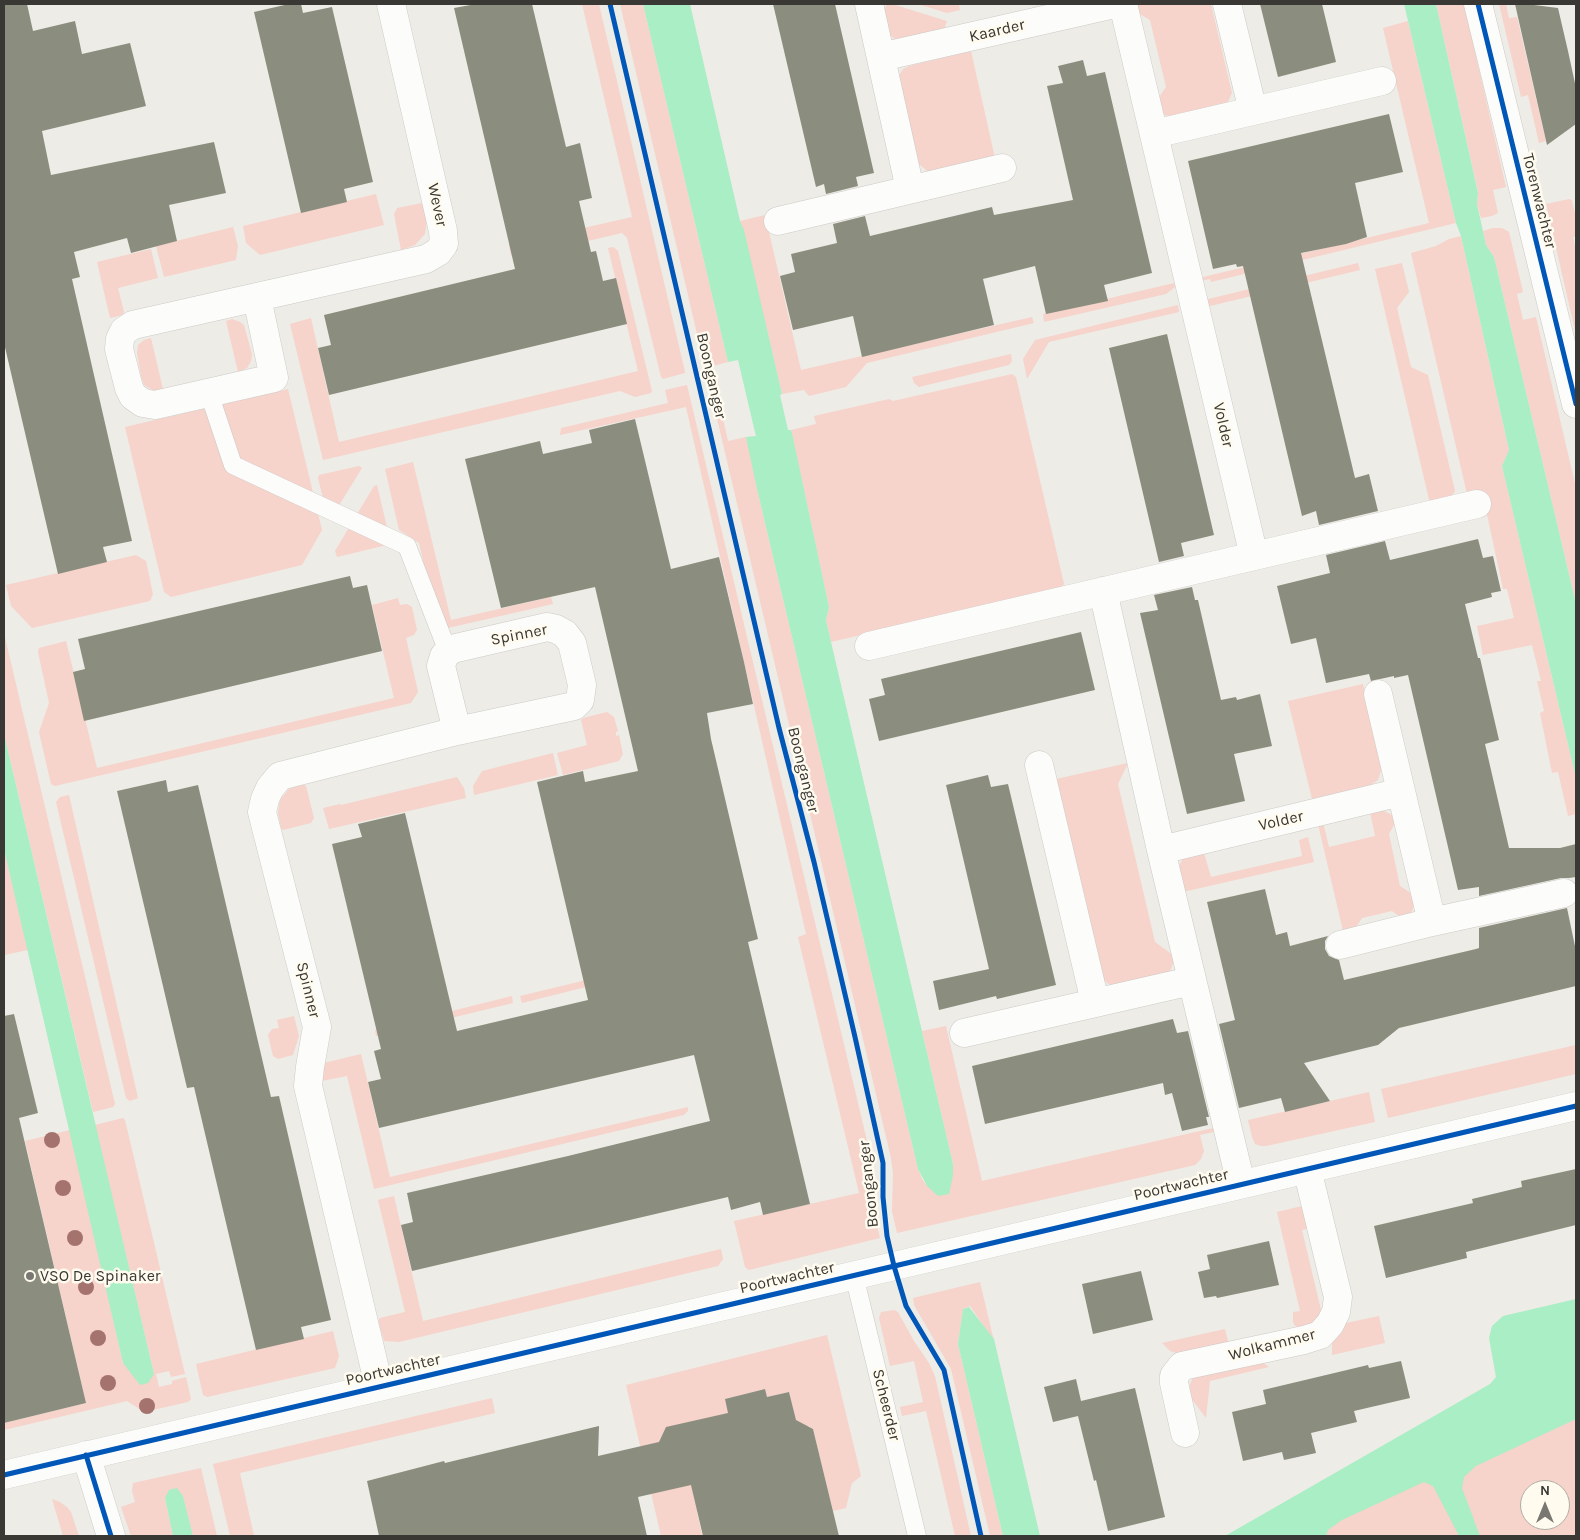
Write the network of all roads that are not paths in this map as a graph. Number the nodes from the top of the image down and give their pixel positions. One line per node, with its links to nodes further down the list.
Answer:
1 (391, 4): 14 (street, Wever)
2 (869, 4): 7 (street)
3 (1114, 4): 7 (street, Kaarder)
4 (1124, 4): 10 (street)
5 (1227, 4): 9 (street)
6 (1478, 4): 16 (street, Torenwachter)
7 (881, 57): 12 (street)
8 (1382, 81): 9 (street)
9 (1253, 111): 10 (street)
10 (1154, 134): 18 (street, Volder)
11 (1002, 168): 12 (street)
12 (910, 189): 13 (street)
13 (778, 221)
14 (257, 298): 15 (street, Wever); 15 (street, Wever)
15 (209, 393): 21 (lane)
16 (1576, 404)
17 (1477, 504): 18 (street)
18 (1254, 556): 19 (street)
19 (1103, 591): 20 (street); 26 (street)
20 (869, 646)
21 (448, 652): 23 (street); 23 (street, Spinner)
22 (1378, 694): 25 (street)
23 (457, 731): 37 (street, Spinner)
24 (1039, 764): 31 (street)
25 (1401, 792): 26 (street, Volder); 28 (street)
26 (1160, 850): 30 (street)
27 (1564, 892): 28 (street)
28 (1432, 922): 29 (street)
29 (1340, 945)
30 (1191, 981): 31 (street); 35 (street)
31 (1095, 1002): 32 (street)
32 (964, 1033)
33 (1576, 1106): 34 (street, Poortwachter)
34 (1307, 1169): 35 (street, Poortwachter); 38 (street, Wolkammer)
35 (1241, 1184): 36 (street, Poortwachter)
36 (854, 1275): 37 (street, Poortwachter); 42 (lane, Scheerder)
37 (379, 1386): 39 (street, Poortwachter)
38 (1185, 1433)
39 (86, 1456): 40 (street, Poortwachter); 41 (street)
40 (4, 1475)
41 (112, 1536)
42 (917, 1536)

